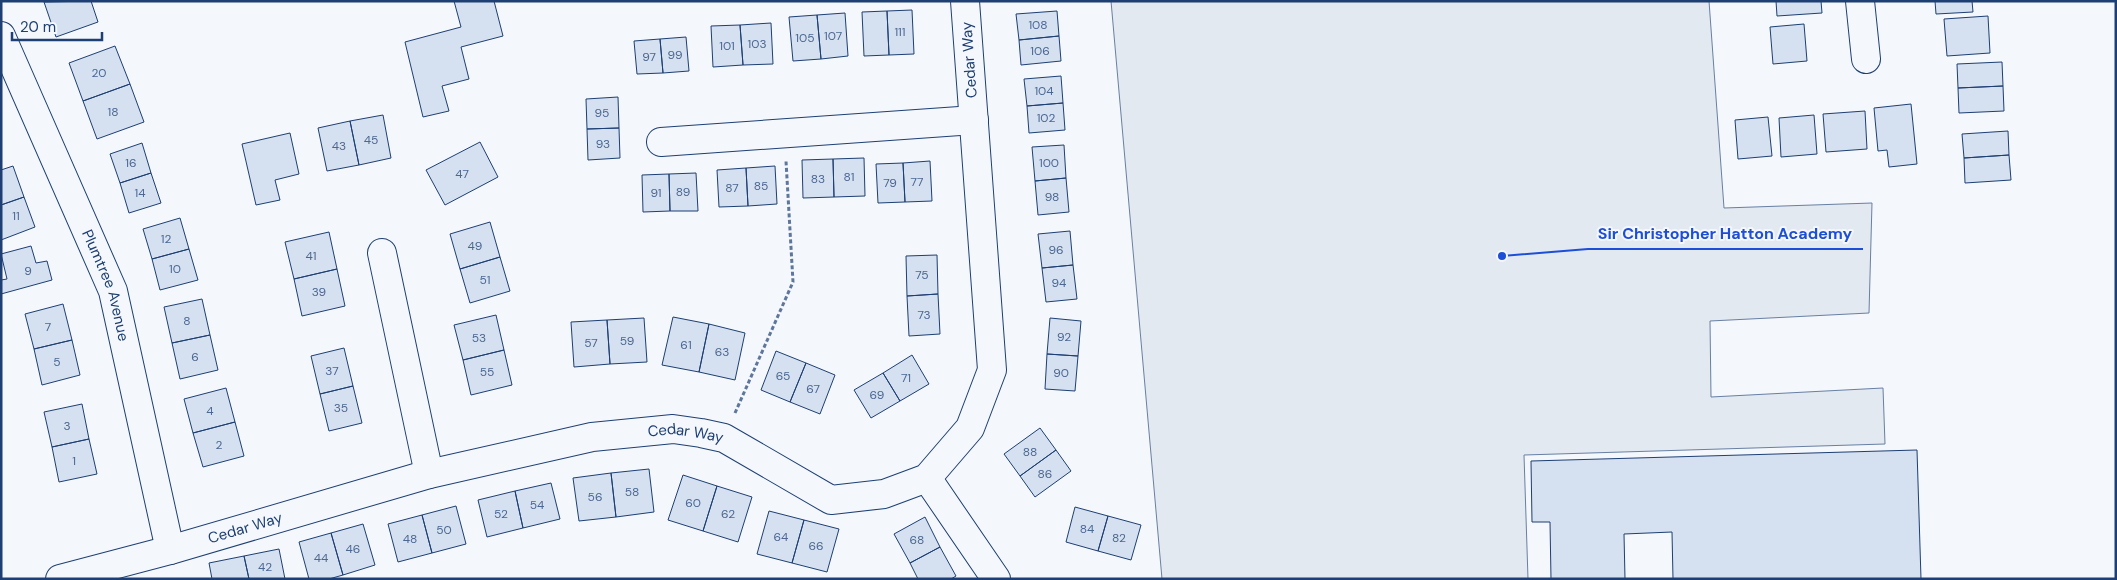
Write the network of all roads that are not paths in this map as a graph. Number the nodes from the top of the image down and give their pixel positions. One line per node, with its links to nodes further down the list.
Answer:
1 (965, 1): 5 (street, Cedar Way)
2 (1860, 1): 4 (street)
3 (1, 36): 10 (street, Plumtree Avenue)
4 (1866, 59)
5 (974, 120): 6 (street, Cedar Way); 9 (street, Cedar Way)
6 (661, 142)
7 (382, 253): 8 (street)
8 (429, 474): 9 (street, Cedar Way); 10 (street, Cedar Way)
9 (927, 478): 12 (street)
10 (170, 550): 11 (street, Cedar Way)
11 (60, 579)
12 (996, 579)

